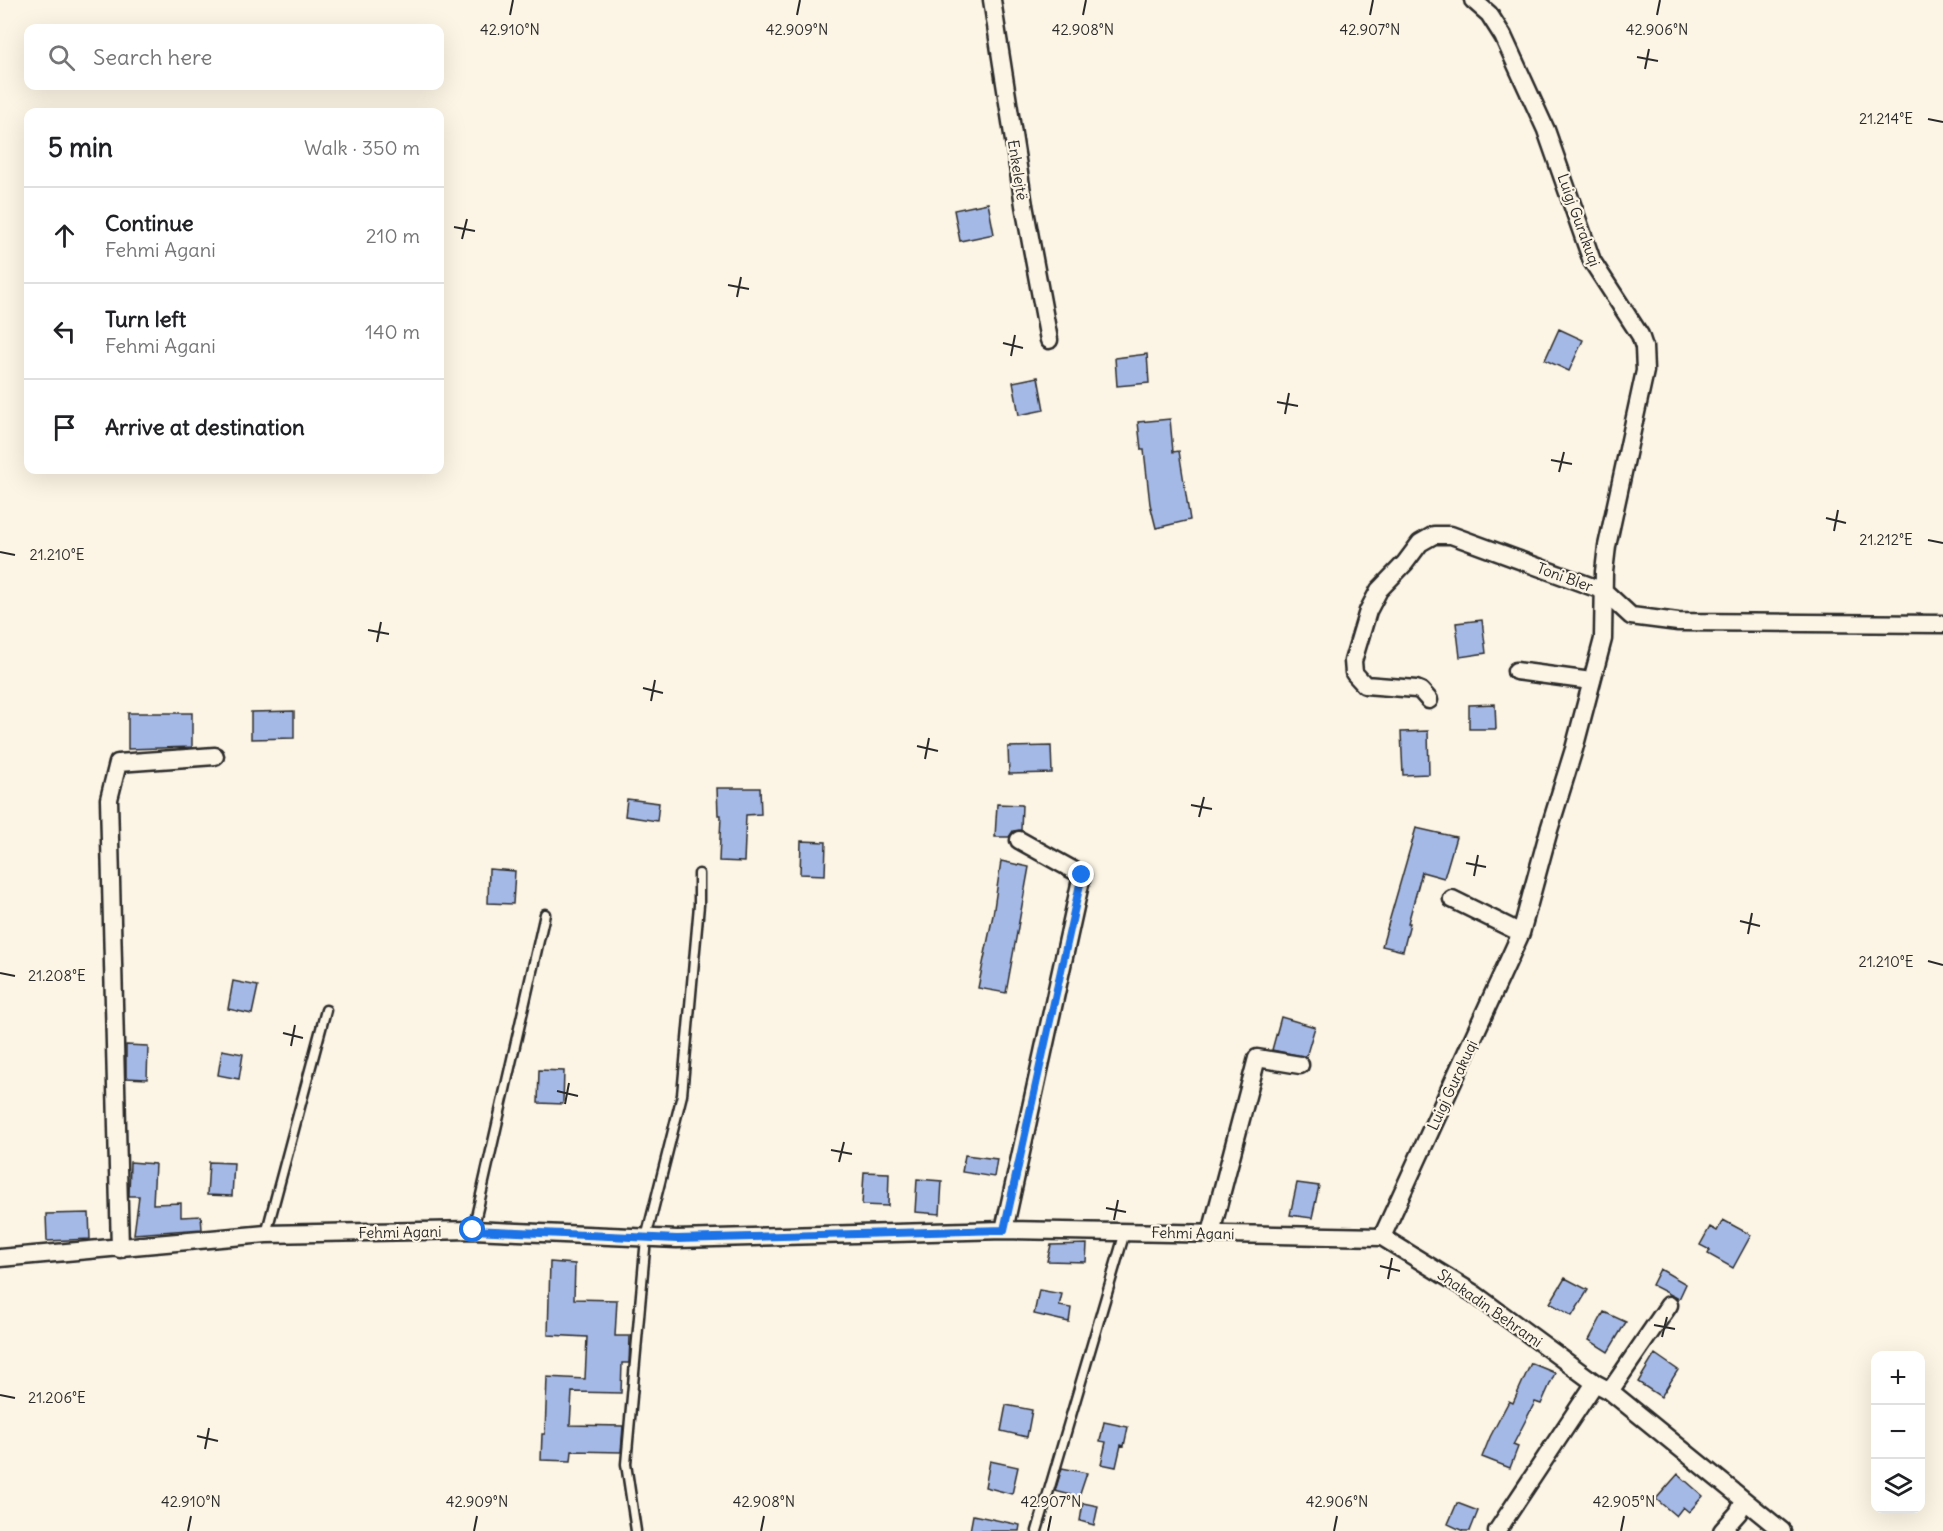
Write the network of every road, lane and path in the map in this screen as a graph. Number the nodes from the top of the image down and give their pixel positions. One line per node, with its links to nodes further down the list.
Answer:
1 (992, 0): 3 (street, Enkelejtë)
2 (1473, 0): 4 (street, Luigj Gurakuqi)
3 (1049, 339)
4 (1604, 591): 5 (street, Toni Bler); 7 (street, Luigj Gurakuqi); 10 (street, Toni Bler)
5 (1631, 616): 6 (street); 7 (street)
6 (1943, 624)
7 (1604, 625): 9 (street, Luigj Gurakuqi)
8 (1516, 671): 9 (street)
9 (1591, 681): 16 (street, Luigj Gurakuqi)
10 (1429, 700)
11 (215, 756): 26 (street)
12 (1019, 840): 20 (street)
13 (699, 874): 25 (lane)
14 (1452, 899): 16 (street)
15 (545, 914): 19 (lane)
16 (1521, 933): 24 (street, Luigj Gurakuqi)
17 (326, 1010): 23 (lane)
18 (1300, 1065): 22 (street)
19 (473, 1230): 23 (street, Fehmi Agani); 25 (street, Fehmi Agani)
20 (1004, 1230): 21 (street, Fehmi Agani); 25 (street, Fehmi Agani)
21 (1125, 1231): 22 (street, Fehmi Agani); 32 (lane)
22 (1211, 1233): 24 (street, Fehmi Agani)
23 (266, 1234): 26 (street, Fehmi Agani)
24 (1382, 1237): 29 (street, Shakadin Behrami)
25 (646, 1238): 31 (lane)
26 (120, 1249): 27 (street, Fehmi Agani)
27 (0, 1258)
28 (1669, 1305): 29 (street)
29 (1603, 1387): 30 (street, Shakadin Behrami); 33 (street)
30 (1744, 1501): 34 (street); 35 (street, Shakadin Behrami)
31 (636, 1531)
32 (1037, 1531)
33 (1497, 1531)
34 (1722, 1531)
35 (1782, 1531)

